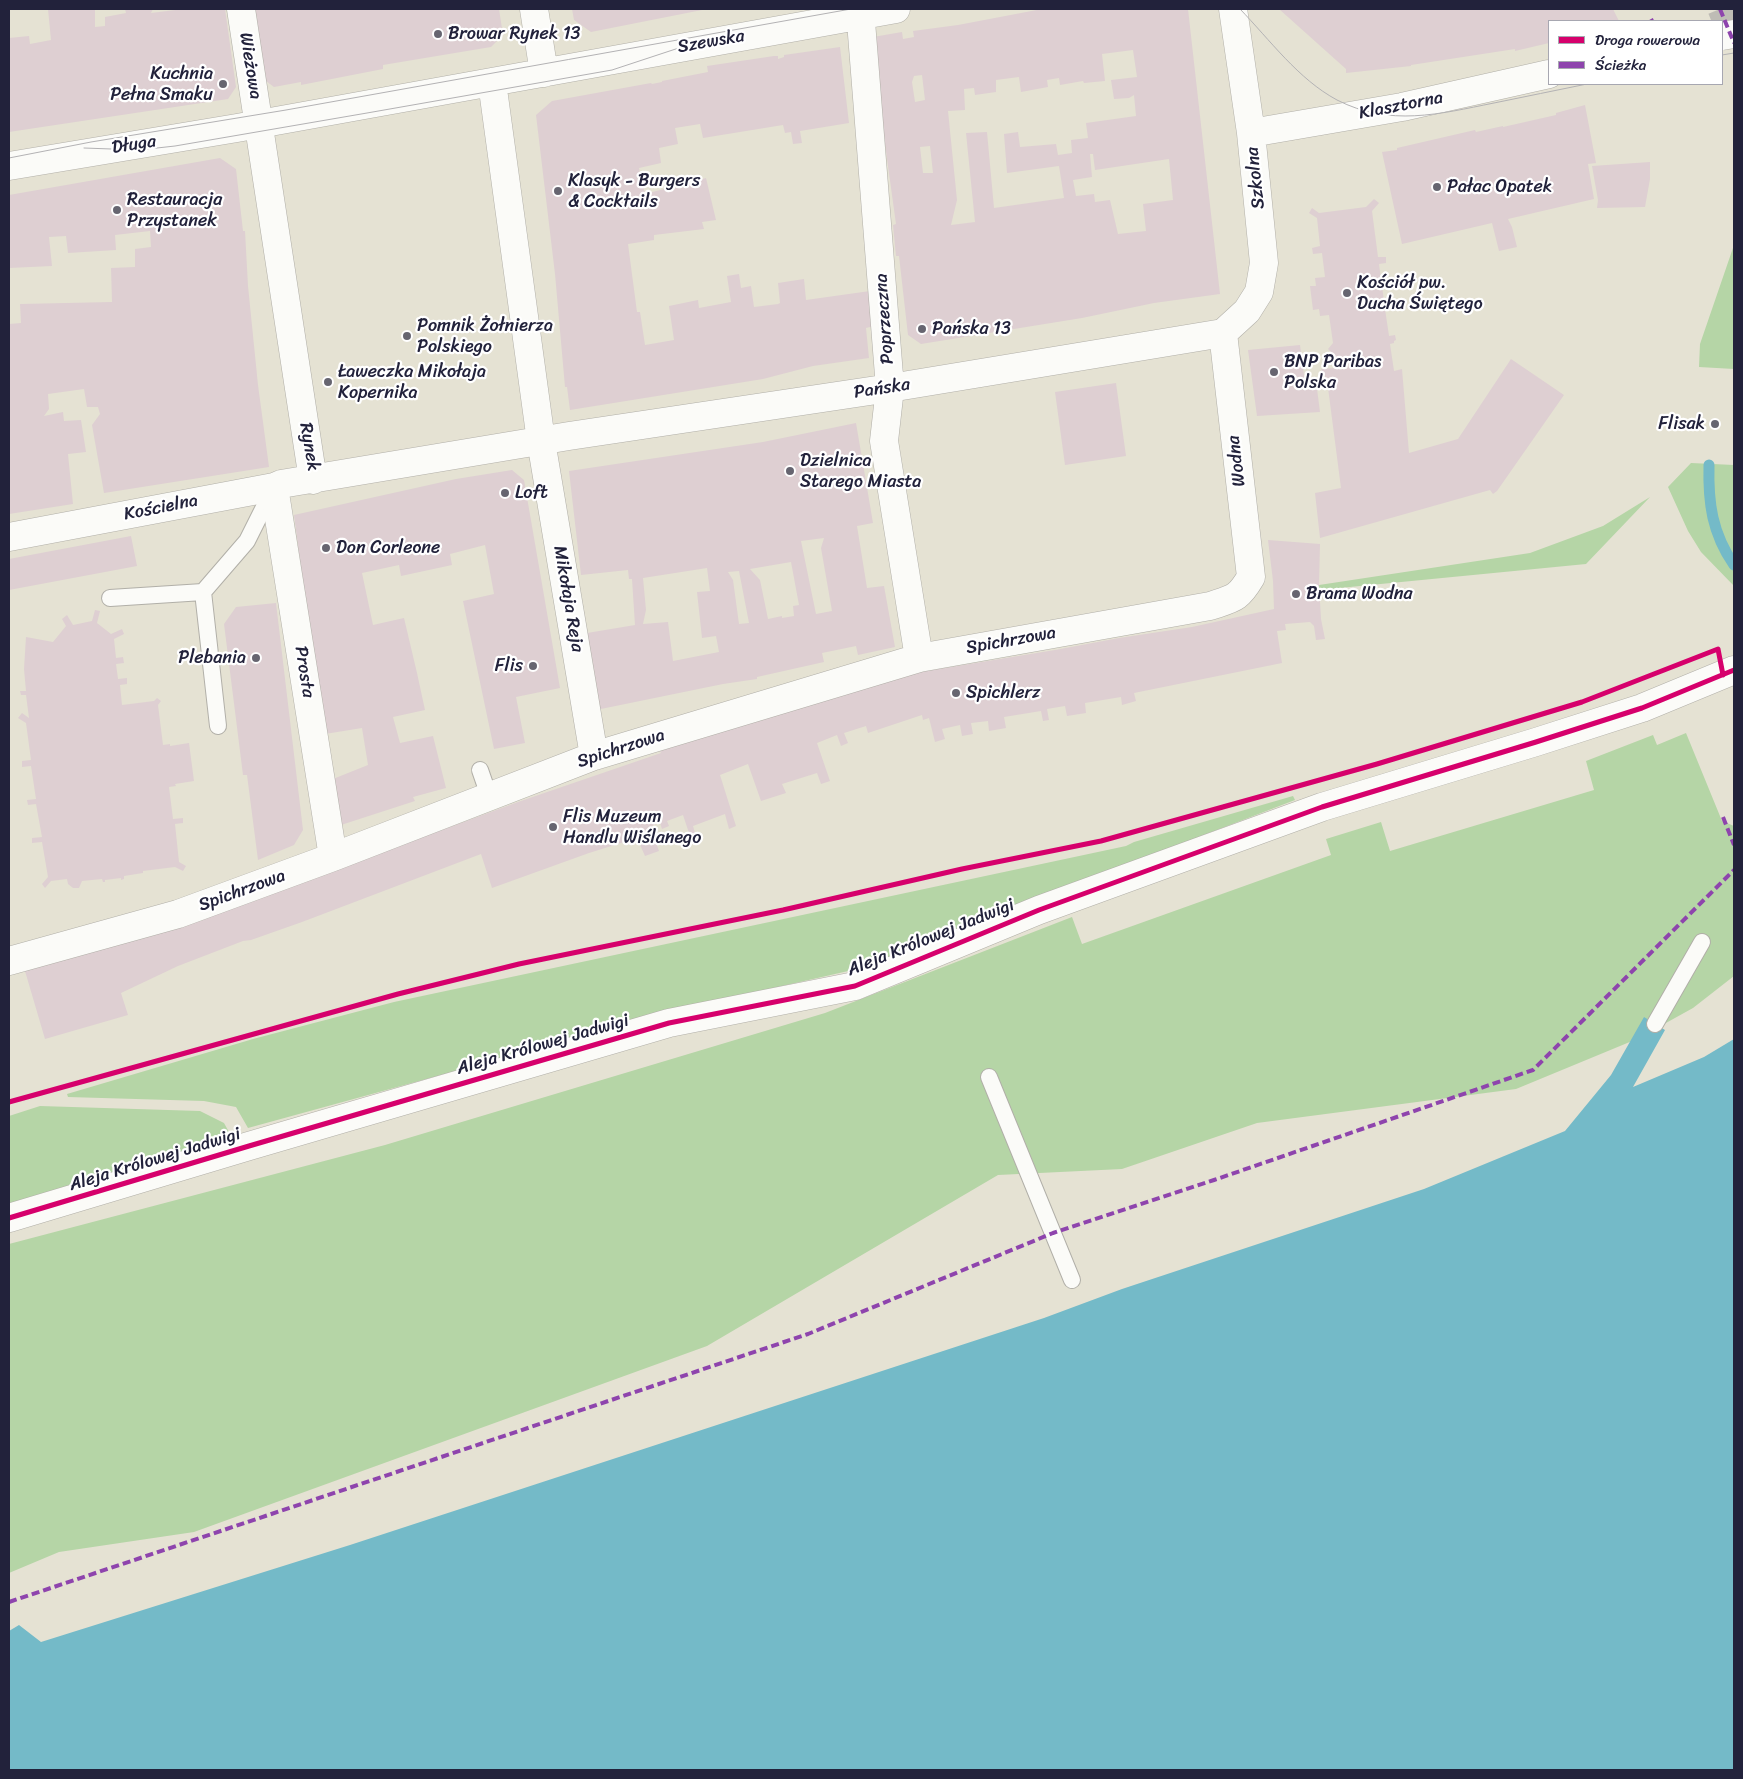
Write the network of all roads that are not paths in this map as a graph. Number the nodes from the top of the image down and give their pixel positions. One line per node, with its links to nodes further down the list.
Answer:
1 (241, 9): 9 (street, Wieżowa)
2 (534, 9): 6 (street)
3 (896, 9): 5 (street, Szewska)
4 (1233, 9): 10 (street, Szkolna)
5 (861, 12): 6 (street, Szewska); 13 (street, Poprzeczna)
6 (535, 74): 8 (street)
7 (1548, 74): 10 (street, Klasztorna)
8 (492, 82): 9 (street); 14 (street)
9 (259, 124): 11 (street, Długa); 15 (street, Rynek)
10 (1251, 133): 12 (street, Szkolna)
11 (9, 166)
12 (1223, 333): 13 (street, Pańska); 18 (street, Wodna)
13 (890, 388): 14 (street, Pańska); 21 (street, Poprzeczna)
14 (541, 441): 15 (street, Rynek); 24 (street, Mikołaja Reja)
15 (313, 480): 16 (street, Kościelna)
16 (274, 487): 17 (street, Kościelna); 19 (lane); 27 (street, Prosta)
17 (9, 537)
18 (1245, 587): 21 (street, Spichrzowa)
19 (203, 592): 20 (lane); 23 (lane)
20 (110, 598)
21 (919, 658): 24 (street, Spichrzowa)
22 (1734, 670): 32 (street, Aleja Królowej Jadwigi)
23 (218, 726)
24 (594, 756): 26 (street, Spichrzowa)
25 (480, 770): 26 (lane)
26 (490, 796): 27 (street, Spichrzowa)
27 (333, 857): 29 (street, Spichrzowa)
28 (1702, 942): 30 (lane)
29 (9, 961)
30 (1655, 1024)
31 (989, 1077): 33 (lane)
32 (9, 1218)
33 (1072, 1280)

